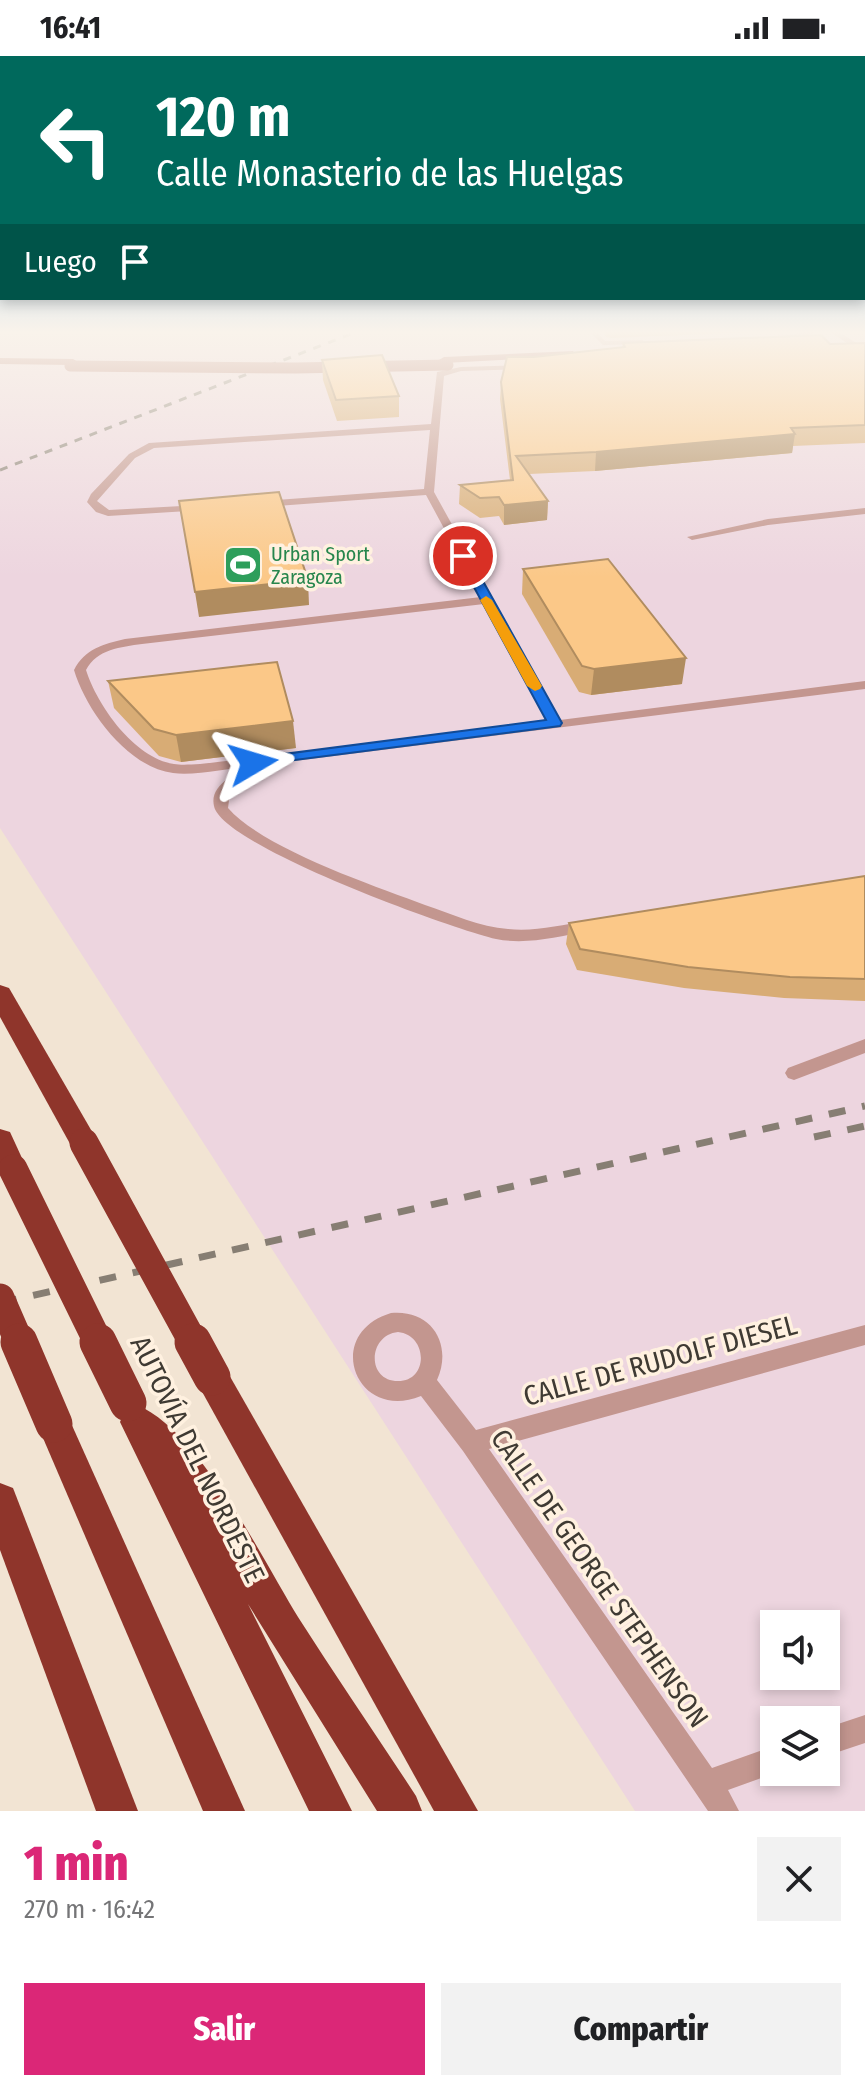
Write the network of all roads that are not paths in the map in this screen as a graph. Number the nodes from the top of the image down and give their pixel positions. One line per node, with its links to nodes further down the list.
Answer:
1 (435, 414): 2 (street)
2 (433, 427): 3 (street); 5 (street)
3 (429, 492): 4 (street); 8 (street)
4 (244, 505)
5 (214, 507)
6 (865, 511): 7 (street)
7 (692, 537)
8 (486, 600): 10 (street); 11 (street)
9 (865, 685): 10 (street)
10 (555, 723): 11 (street)
11 (284, 759): 12 (street)
12 (606, 923)
13 (0, 994): 31 (highway, bridge)
14 (865, 1046): 15 (street)
15 (794, 1073)
16 (0, 1140): 20 (highway, AUTOVÍA DEL NORDESTE, bridge)
17 (0, 1298): 27 (highway, bridge)
18 (865, 1335): 21 (street, CALLE DE RUDOLF DIESEL)
19 (423, 1380): 21 (street, CALLE DE GEORGE STEPHENSON)
20 (132, 1412): 29 (highway, AUTOVÍA DEL NORDESTE); 30 (highway)
21 (471, 1443): 26 (street, CALLE DE GEORGE STEPHENSON)
22 (0, 1501): 28 (highway)
23 (865, 1729): 24 (street)
24 (840, 1737)
25 (760, 1765): 26 (street)
26 (706, 1784): 32 (street, CALLE DE GEORGE STEPHENSON)
27 (217, 1803)
28 (117, 1811)
29 (331, 1811)
30 (401, 1811)
31 (457, 1811)
32 (725, 1811)

